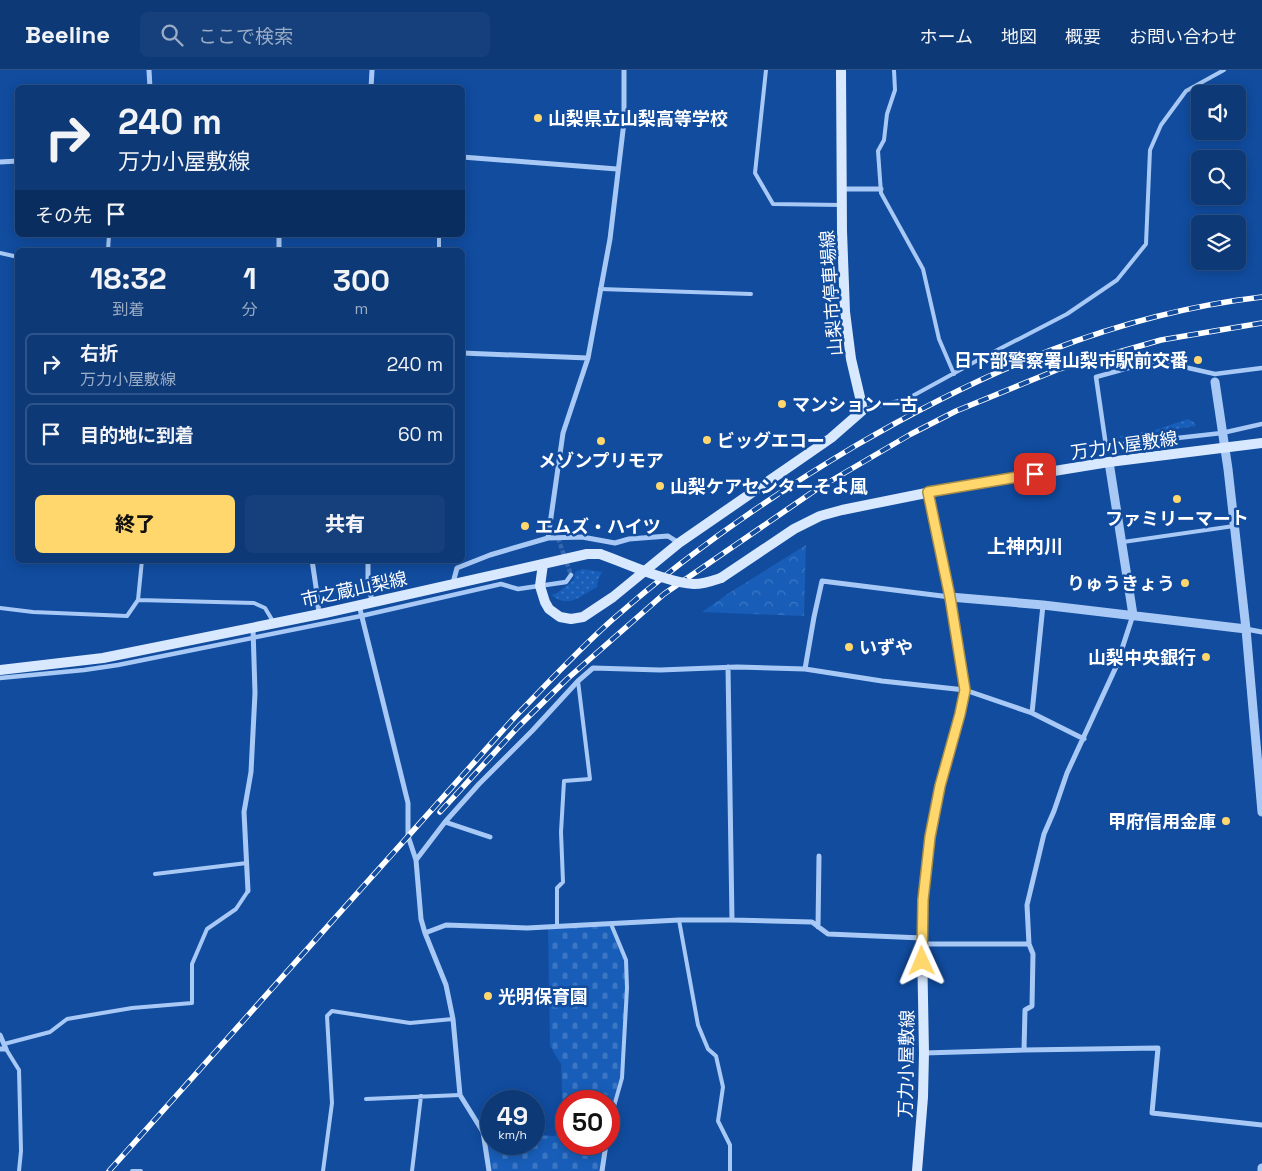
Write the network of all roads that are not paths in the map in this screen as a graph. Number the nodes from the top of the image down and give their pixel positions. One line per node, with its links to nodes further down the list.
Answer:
1 (149, 70): 8 (street)
2 (372, 70): 9 (street)
3 (624, 70): 13 (street)
4 (766, 70): 16 (lane)
5 (841, 70): 14 (main road, 山梨市停車場線)
6 (894, 70): 15 (lane)
7 (1224, 70): 24 (lane)
8 (150, 85)
9 (371, 85)
10 (465, 157): 13 (street)
11 (15, 161): 12 (street)
12 (0, 162)
13 (618, 169): 19 (street)
14 (842, 189): 15 (street); 16 (main road, 山梨市停車場線)
15 (881, 189): 24 (lane)
16 (842, 205): 26 (main road, 山梨市停車場線)
17 (0, 253): 18 (lane)
18 (15, 256)
19 (600, 289): 20 (lane); 22 (street)
20 (751, 294)
21 (465, 354): 22 (street)
22 (588, 358): 34 (street)
23 (1262, 368): 28 (street)
24 (954, 374): 26 (lane)
25 (1216, 382): 28 (street)
26 (863, 410): 36 (main road)
27 (1262, 424): 28 (street)
28 (1222, 432): 30 (street)
29 (1262, 443): 30 (main road, 万力小屋敷線)
30 (1225, 447): 31 (main road, 万力小屋敷線); 33 (street)
31 (1109, 462): 32 (main road, 万力小屋敷線); 35 (street)
32 (928, 492): 40 (main road, 市之蔵山梨線, bridge); 44 (main road, 万力小屋敷線)
33 (1234, 526): 35 (lane); 53 (street)
34 (548, 538): 36 (street); 42 (street)
35 (1122, 542): 51 (street)
36 (679, 543): 43 (main road)
37 (142, 563): 45 (lane)
38 (312, 563): 50 (street)
39 (368, 563): 46 (street)
40 (543, 564): 42 (main road, 市之蔵山梨線); 43 (main road)
41 (571, 575): 43 (street)
42 (453, 584): 46 (main road, 市之蔵山梨線)
43 (540, 586): 49 (street)
44 (950, 597): 47 (street); 57 (street); 61 (main road, 万力小屋敷線)
45 (138, 600): 48 (lane); 52 (lane)
46 (372, 602): 49 (main road, 市之蔵山梨線)
47 (1042, 605): 51 (street); 62 (street)
48 (0, 608)
49 (360, 610): 50 (main road, 市之蔵山梨線); 54 (street); 68 (street)
50 (319, 614): 52 (main road, 市之蔵山梨線)
51 (1133, 616): 53 (street); 63 (street)
52 (274, 623): 54 (main road, 市之蔵山梨線)
53 (1246, 629): 55 (street); 64 (street)
54 (253, 632): 58 (main road, 市之蔵山梨線); 59 (street); 69 (street)
55 (1262, 632)
56 (728, 667): 57 (street); 60 (street); 73 (street)
57 (805, 669): 61 (street)
58 (0, 670)
59 (0, 678)
60 (578, 681): 65 (street); 75 (lane)
61 (965, 690): 62 (street); 78 (main road, 万力小屋敷線)
62 (1032, 712): 63 (street)
63 (1084, 739): 79 (street)
64 (1262, 812)
65 (445, 822): 66 (street); 68 (street)
66 (490, 837)
67 (819, 856): 76 (street)
68 (416, 860): 77 (street)
69 (246, 863): 70 (lane); 71 (street)
70 (155, 874)
71 (248, 891): 82 (lane)
72 (679, 920): 73 (street); 74 (street); 99 (lane)
73 (732, 920): 76 (street)
74 (612, 924): 75 (street); 86 (lane)
75 (557, 925): 77 (street)
76 (818, 927): 78 (street)
77 (425, 933): 80 (street)
78 (922, 941): 79 (street); 85 (main road, 万力小屋敷線)
79 (1029, 944): 84 (street)
80 (454, 1019): 87 (street); 95 (lane)
81 (0, 1035): 82 (street)
82 (5, 1046): 83 (street); 92 (lane)
83 (0, 1049)
84 (1024, 1050): 85 (street); 90 (street)
85 (924, 1053): 100 (main road, 万力小屋敷線)
86 (619, 1090)
87 (460, 1095): 88 (lane); 97 (street)
88 (421, 1096): 89 (lane); 96 (lane)
89 (366, 1099)
90 (1262, 1125)
91 (604, 1155): 98 (street)
92 (19, 1171)
93 (132, 1171): 94 (lane)
94 (141, 1171)
95 (323, 1171)
96 (412, 1171)
97 (489, 1171)
98 (602, 1171)
99 (730, 1171)
100 (917, 1171)

